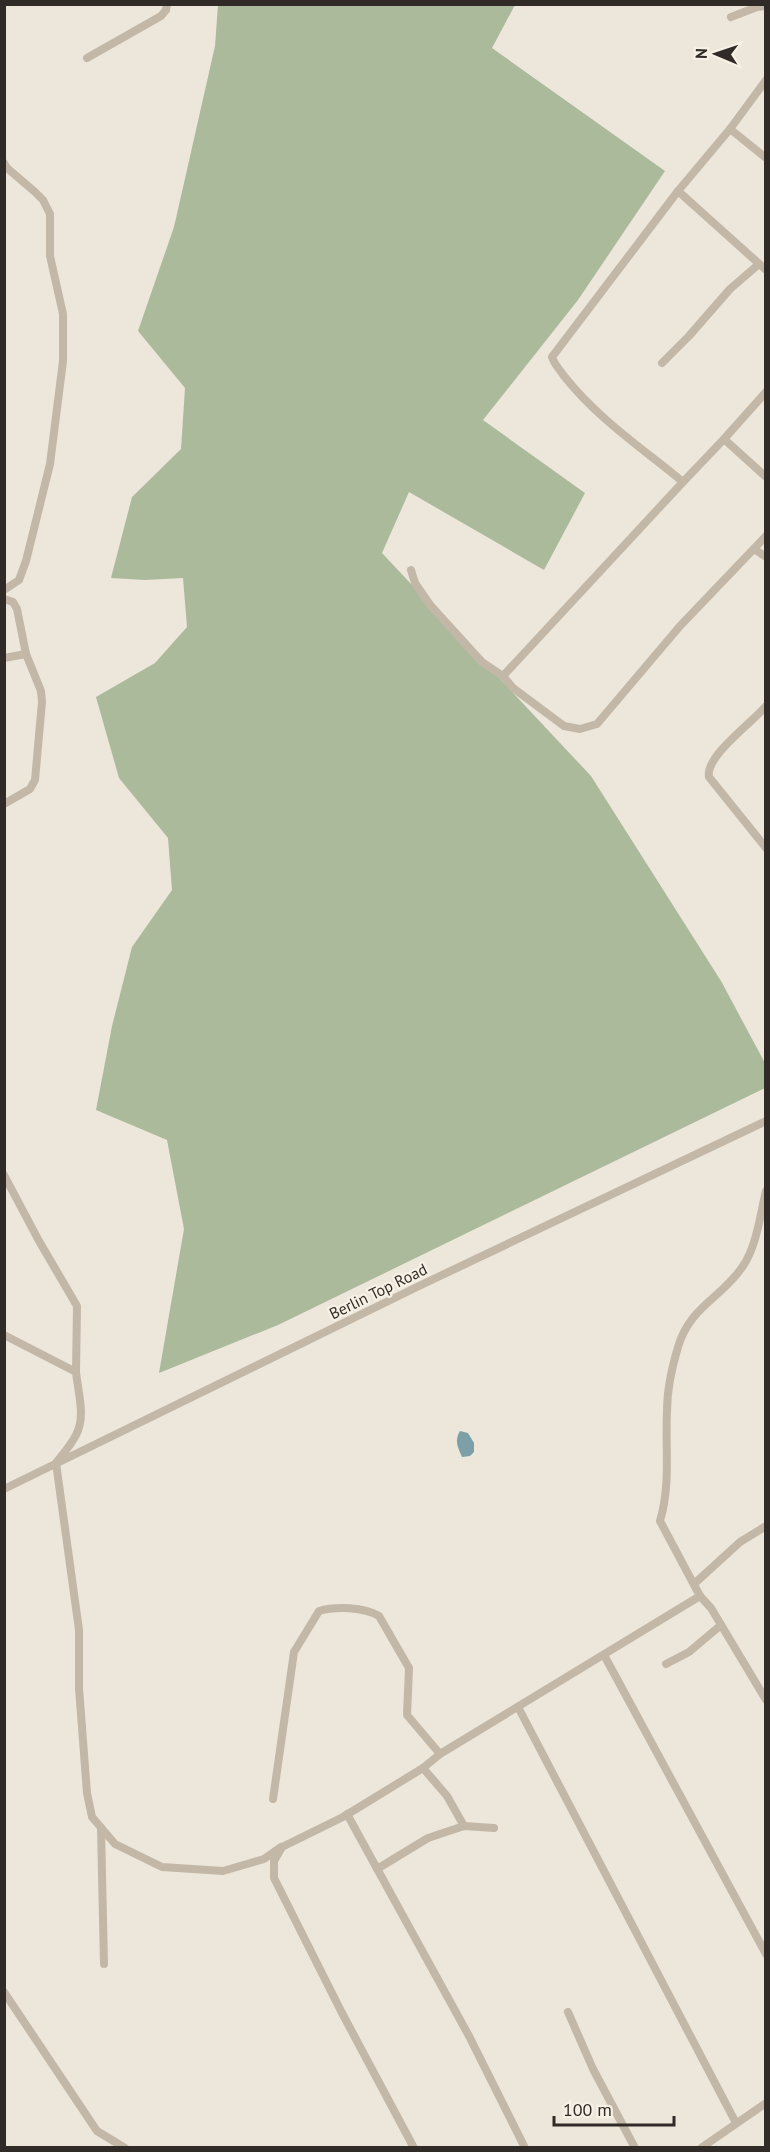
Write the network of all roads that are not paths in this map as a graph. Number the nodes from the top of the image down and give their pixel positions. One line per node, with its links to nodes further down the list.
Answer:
1 (167, 4): 4 (street)
2 (765, 6): 3 (street)
3 (731, 17)
4 (87, 58)
5 (765, 80): 6 (street)
6 (730, 129): 7 (street); 9 (street)
7 (765, 158)
8 (4, 163): 20 (street)
9 (678, 191): 10 (street); 15 (street)
10 (762, 267): 11 (street)
11 (662, 363)
12 (765, 392): 13 (street)
13 (724, 440): 14 (street); 15 (street)
14 (765, 477)
15 (683, 482): 24 (street)
16 (765, 536): 17 (street)
17 (754, 549): 18 (street); 24 (street)
18 (765, 557)
19 (411, 570): 24 (street)
20 (4, 591)
21 (4, 599): 22 (street)
22 (26, 654): 23 (street); 26 (street)
23 (4, 658)
24 (503, 676)
25 (765, 706): 27 (street)
26 (4, 804)
27 (765, 848)
28 (765, 1121): 33 (street, Berlin Top Road)
29 (4, 1175): 32 (street)
30 (765, 1191): 36 (street)
31 (4, 1335): 32 (street)
32 (75, 1372): 33 (street)
33 (56, 1463): 34 (street, Berlin Top Road); 48 (street)
34 (4, 1489)
35 (765, 1526): 36 (street)
36 (694, 1584): 37 (street)
37 (700, 1596): 38 (street); 39 (street)
38 (721, 1625): 40 (street); 41 (street)
39 (604, 1656): 42 (street); 52 (street)
40 (666, 1664)
41 (765, 1700)
42 (519, 1707): 43 (street); 57 (street)
43 (440, 1754): 44 (street); 45 (street)
44 (423, 1768): 46 (street); 47 (street)
45 (273, 1799)
46 (347, 1814): 50 (street); 51 (street)
47 (464, 1826): 49 (street); 51 (street)
48 (101, 1828): 50 (street); 53 (street)
49 (494, 1828)
50 (282, 1847): 59 (street)
51 (377, 1869): 60 (street)
52 (765, 1954)
53 (104, 1964)
54 (4, 1992): 58 (street)
55 (568, 2012): 61 (street)
56 (765, 2103): 57 (street)
57 (736, 2123): 62 (street)
58 (125, 2148)
59 (414, 2148)
60 (525, 2148)
61 (635, 2148)
62 (701, 2148)

